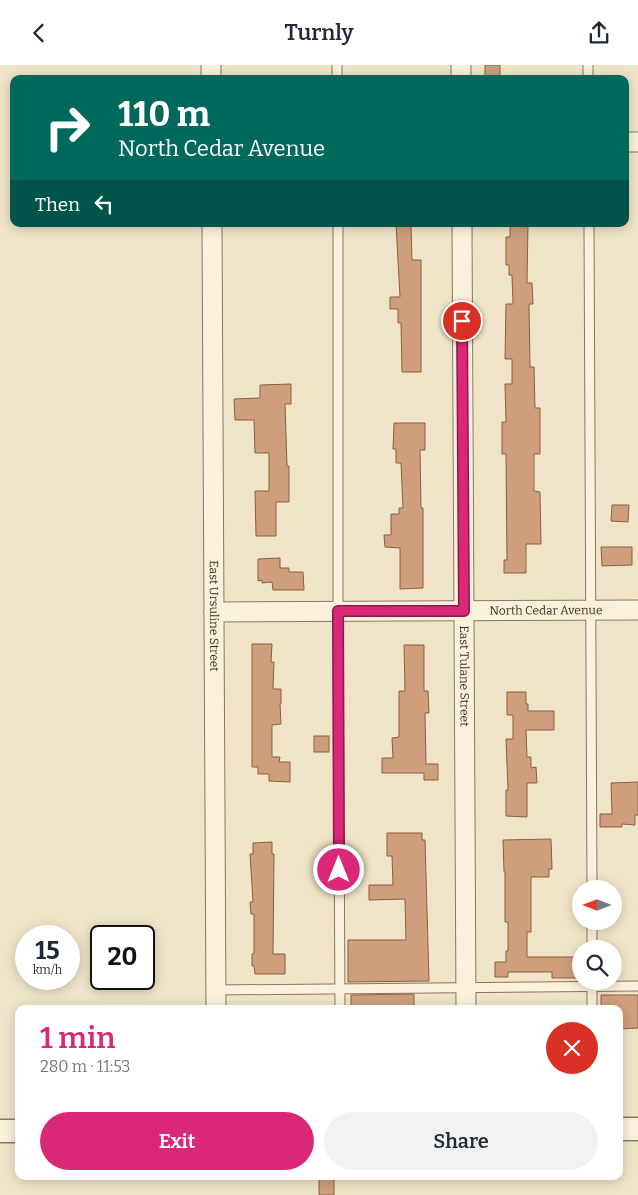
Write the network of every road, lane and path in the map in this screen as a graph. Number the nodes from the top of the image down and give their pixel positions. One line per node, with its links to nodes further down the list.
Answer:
1 (212, 227): 9 (street, East Ursuline Street)
2 (338, 227): 7 (lane)
3 (462, 227): 8 (street, East Tulane Street)
4 (589, 227): 5 (lane)
5 (591, 610): 6 (street, North Cedar Avenue); 8 (street, North Cedar Avenue); 10 (lane)
6 (638, 610)
7 (338, 611): 8 (street, North Cedar Avenue); 9 (street, North Cedar Avenue); 15 (lane)
8 (464, 611): 14 (street, East Tulane Street)
9 (214, 612): 16 (street, East Ursuline Street)
10 (592, 880)
11 (572, 984): 14 (lane)
12 (622, 985): 13 (lane)
13 (638, 986)
14 (466, 987): 15 (lane); 20 (street, East Tulane Street)
15 (340, 989): 16 (lane); 19 (lane)
16 (216, 990): 18 (street, East Ursuline Street)
17 (592, 990): 21 (lane)
18 (216, 1005)
19 (340, 1005)
20 (466, 1005)
21 (592, 1005)
22 (623, 1129): 23 (street)
23 (638, 1129)
24 (0, 1131): 25 (street)
25 (15, 1131)

